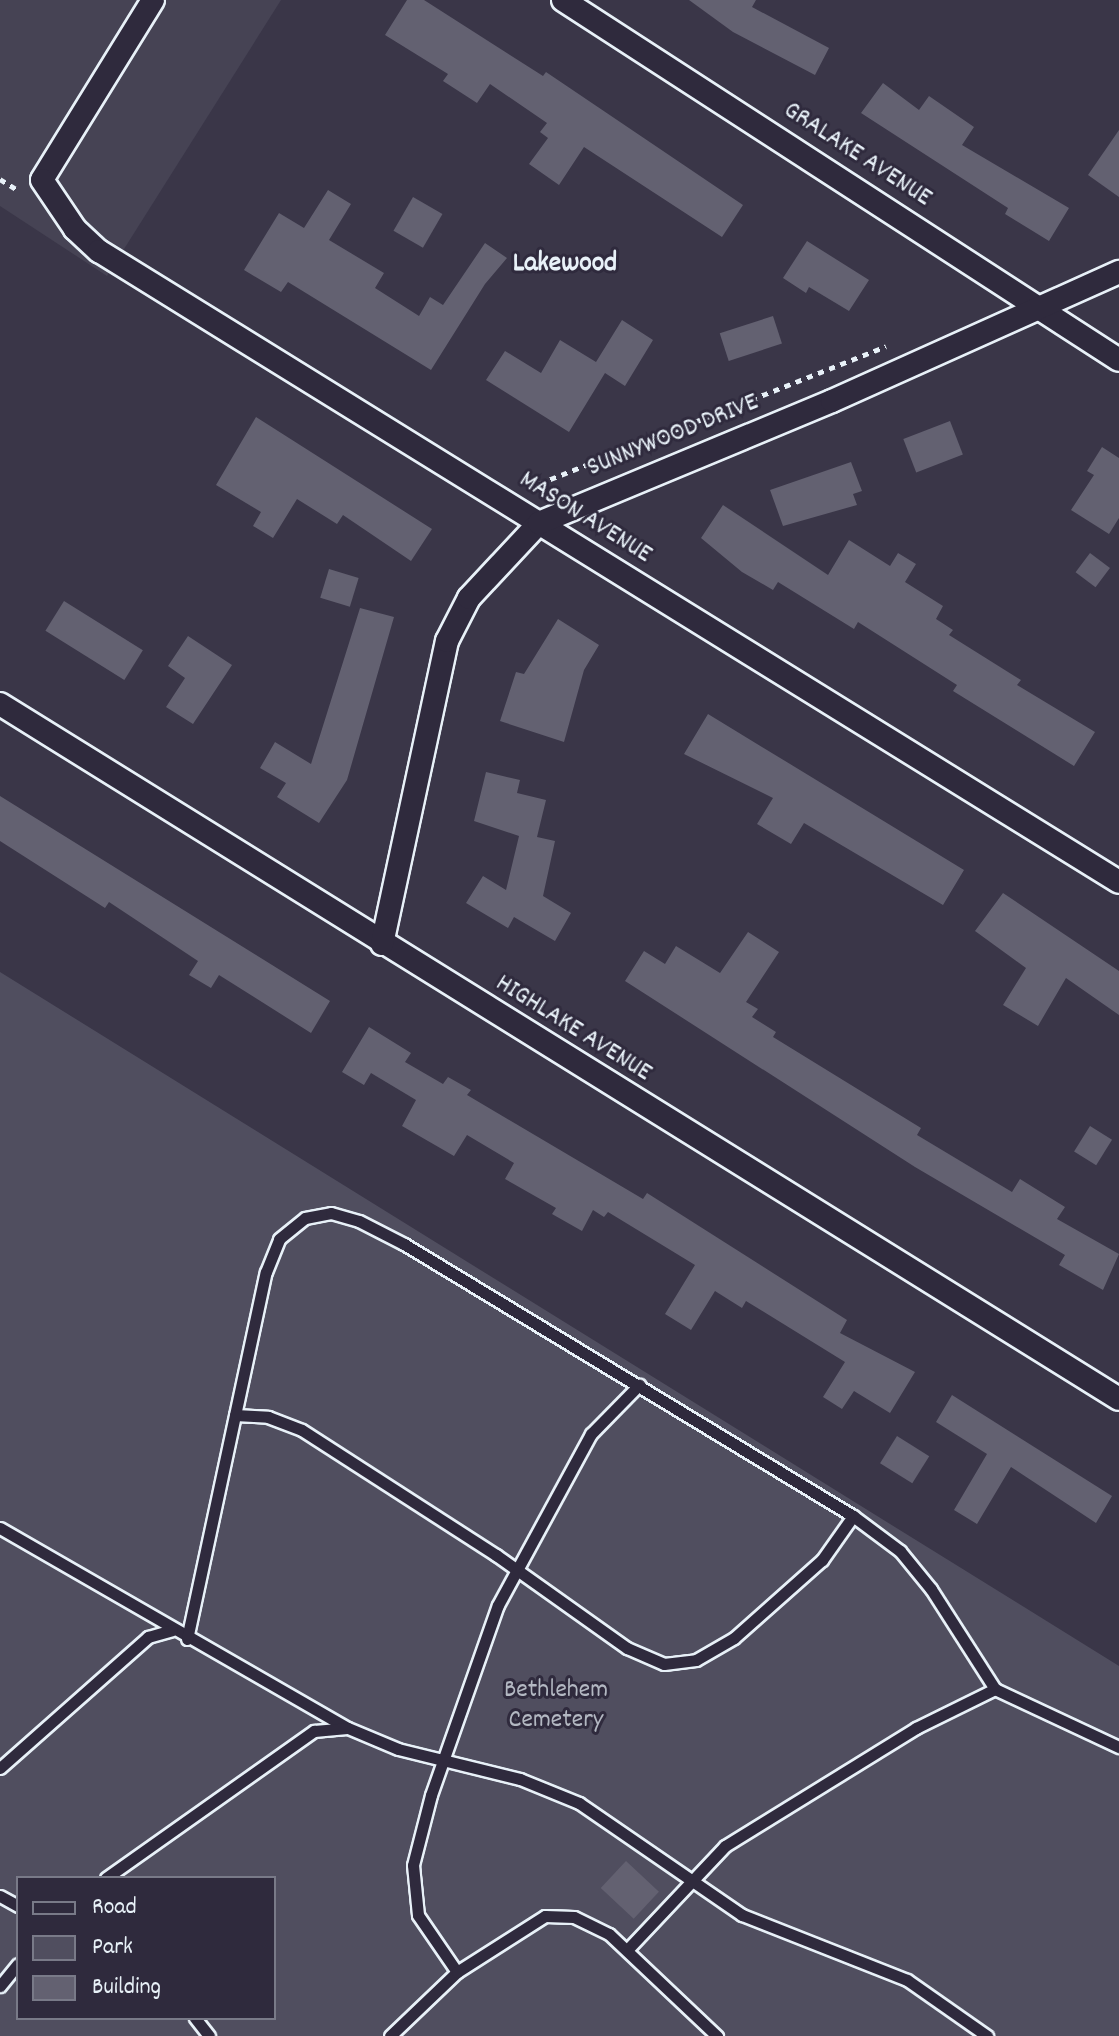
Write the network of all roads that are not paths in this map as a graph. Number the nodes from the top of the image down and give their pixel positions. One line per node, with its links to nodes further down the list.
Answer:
1 (153, 0): 6 (street, MASON AVENUE)
2 (563, 0): 4 (street, GRALAKE AVENUE)
3 (1119, 272): 4 (street, SUNNYWOOD DRIVE)
4 (1043, 310): 5 (street, GRALAKE AVENUE); 6 (street, SUNNYWOOD DRIVE)
5 (1119, 360)
6 (539, 523): 8 (street, MASON AVENUE); 9 (street, SUNNYWOOD DRIVE)
7 (0, 704): 9 (street, HIGHLAKE AVENUE)
8 (1119, 882)
9 (382, 944): 11 (street, HIGHLAKE AVENUE)
10 (639, 1385): 12 (lane); 13 (lane); 15 (lane)
11 (1119, 1399)
12 (235, 1415): 15 (lane); 17 (lane)
13 (853, 1516): 15 (lane); 18 (lane)
14 (0, 1528): 16 (lane)
15 (517, 1569): 21 (lane)
16 (172, 1630): 17 (lane); 22 (lane)
17 (187, 1639): 19 (lane)
18 (995, 1689): 20 (lane); 24 (lane)
19 (348, 1728): 21 (lane); 23 (lane)
20 (1119, 1747)
21 (443, 1760): 24 (lane); 27 (lane)
22 (0, 1768)
23 (109, 1876)
24 (693, 1882): 25 (lane); 33 (lane)
25 (627, 1950): 27 (lane); 32 (lane)
26 (16, 1966): 28 (lane)
27 (457, 1972): 31 (lane)
28 (0, 1986)
29 (197, 2020): 30 (lane)
30 (209, 2036)
31 (390, 2036)
32 (717, 2036)
33 (987, 2036)

